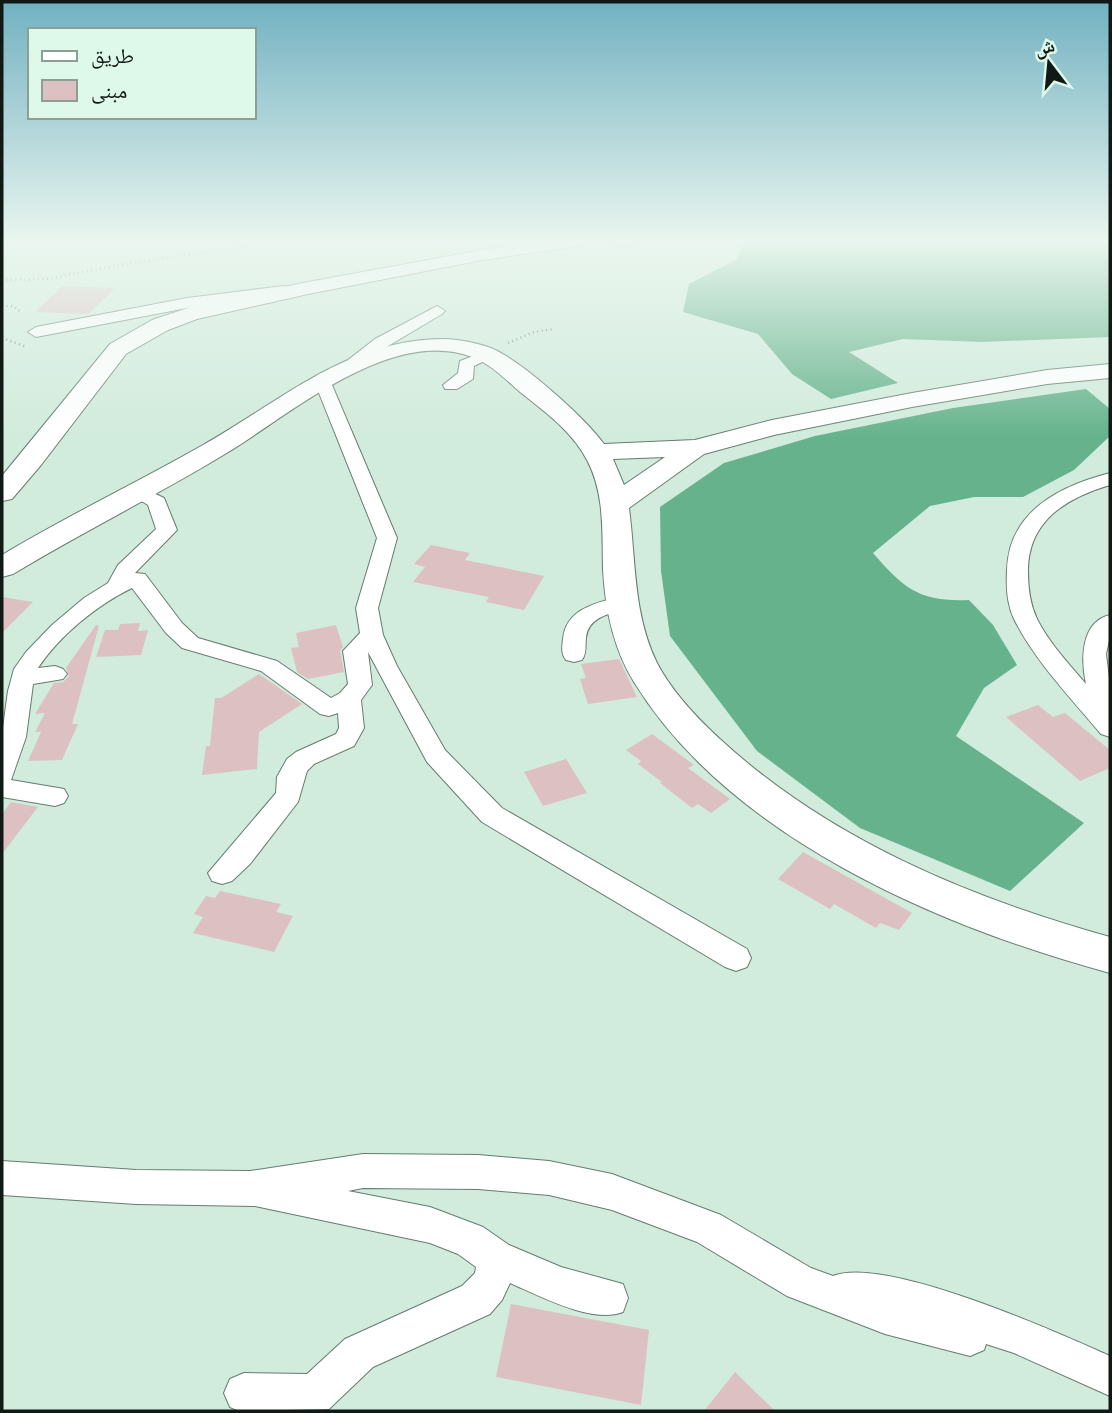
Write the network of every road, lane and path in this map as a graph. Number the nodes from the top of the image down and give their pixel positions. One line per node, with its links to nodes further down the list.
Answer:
1 (2, 306): 5 (path)
2 (172, 306): 7 (street)
3 (227, 306): 16 (street)
4 (438, 310): 9 (street)
5 (21, 312)
6 (554, 329): 8 (path)
7 (36, 332)
8 (482, 353): 9 (street); 12 (street); 14 (street)
9 (356, 360): 11 (street)
10 (1110, 371): 13 (street)
11 (321, 379): 17 (street); 23 (street)
12 (451, 386)
13 (695, 448): 14 (street); 18 (street)
14 (596, 452): 18 (street)
15 (1110, 479): 28 (street)
16 (2, 493)
17 (138, 493): 19 (street); 20 (street)
18 (615, 505): 21 (street)
19 (2, 568)
20 (118, 585): 26 (street); 27 (street)
21 (622, 603): 24 (street); 33 (street)
22 (1110, 622): 28 (street)
23 (372, 635): 27 (street); 34 (street)
24 (574, 655)
25 (55, 674): 26 (street)
26 (23, 678): 29 (street)
27 (349, 699): 32 (street)
28 (1110, 726)
29 (2, 773)
30 (2, 788): 31 (street)
31 (55, 796)
32 (222, 873)
33 (1110, 955)
34 (736, 958)
35 (2, 1178): 36 (street)
36 (250, 1189): 37 (street); 38 (street)
37 (496, 1258): 39 (street); 42 (street)
38 (800, 1283): 40 (street); 41 (street)
39 (609, 1298)
40 (970, 1336)
41 (1110, 1376)
42 (244, 1393)

